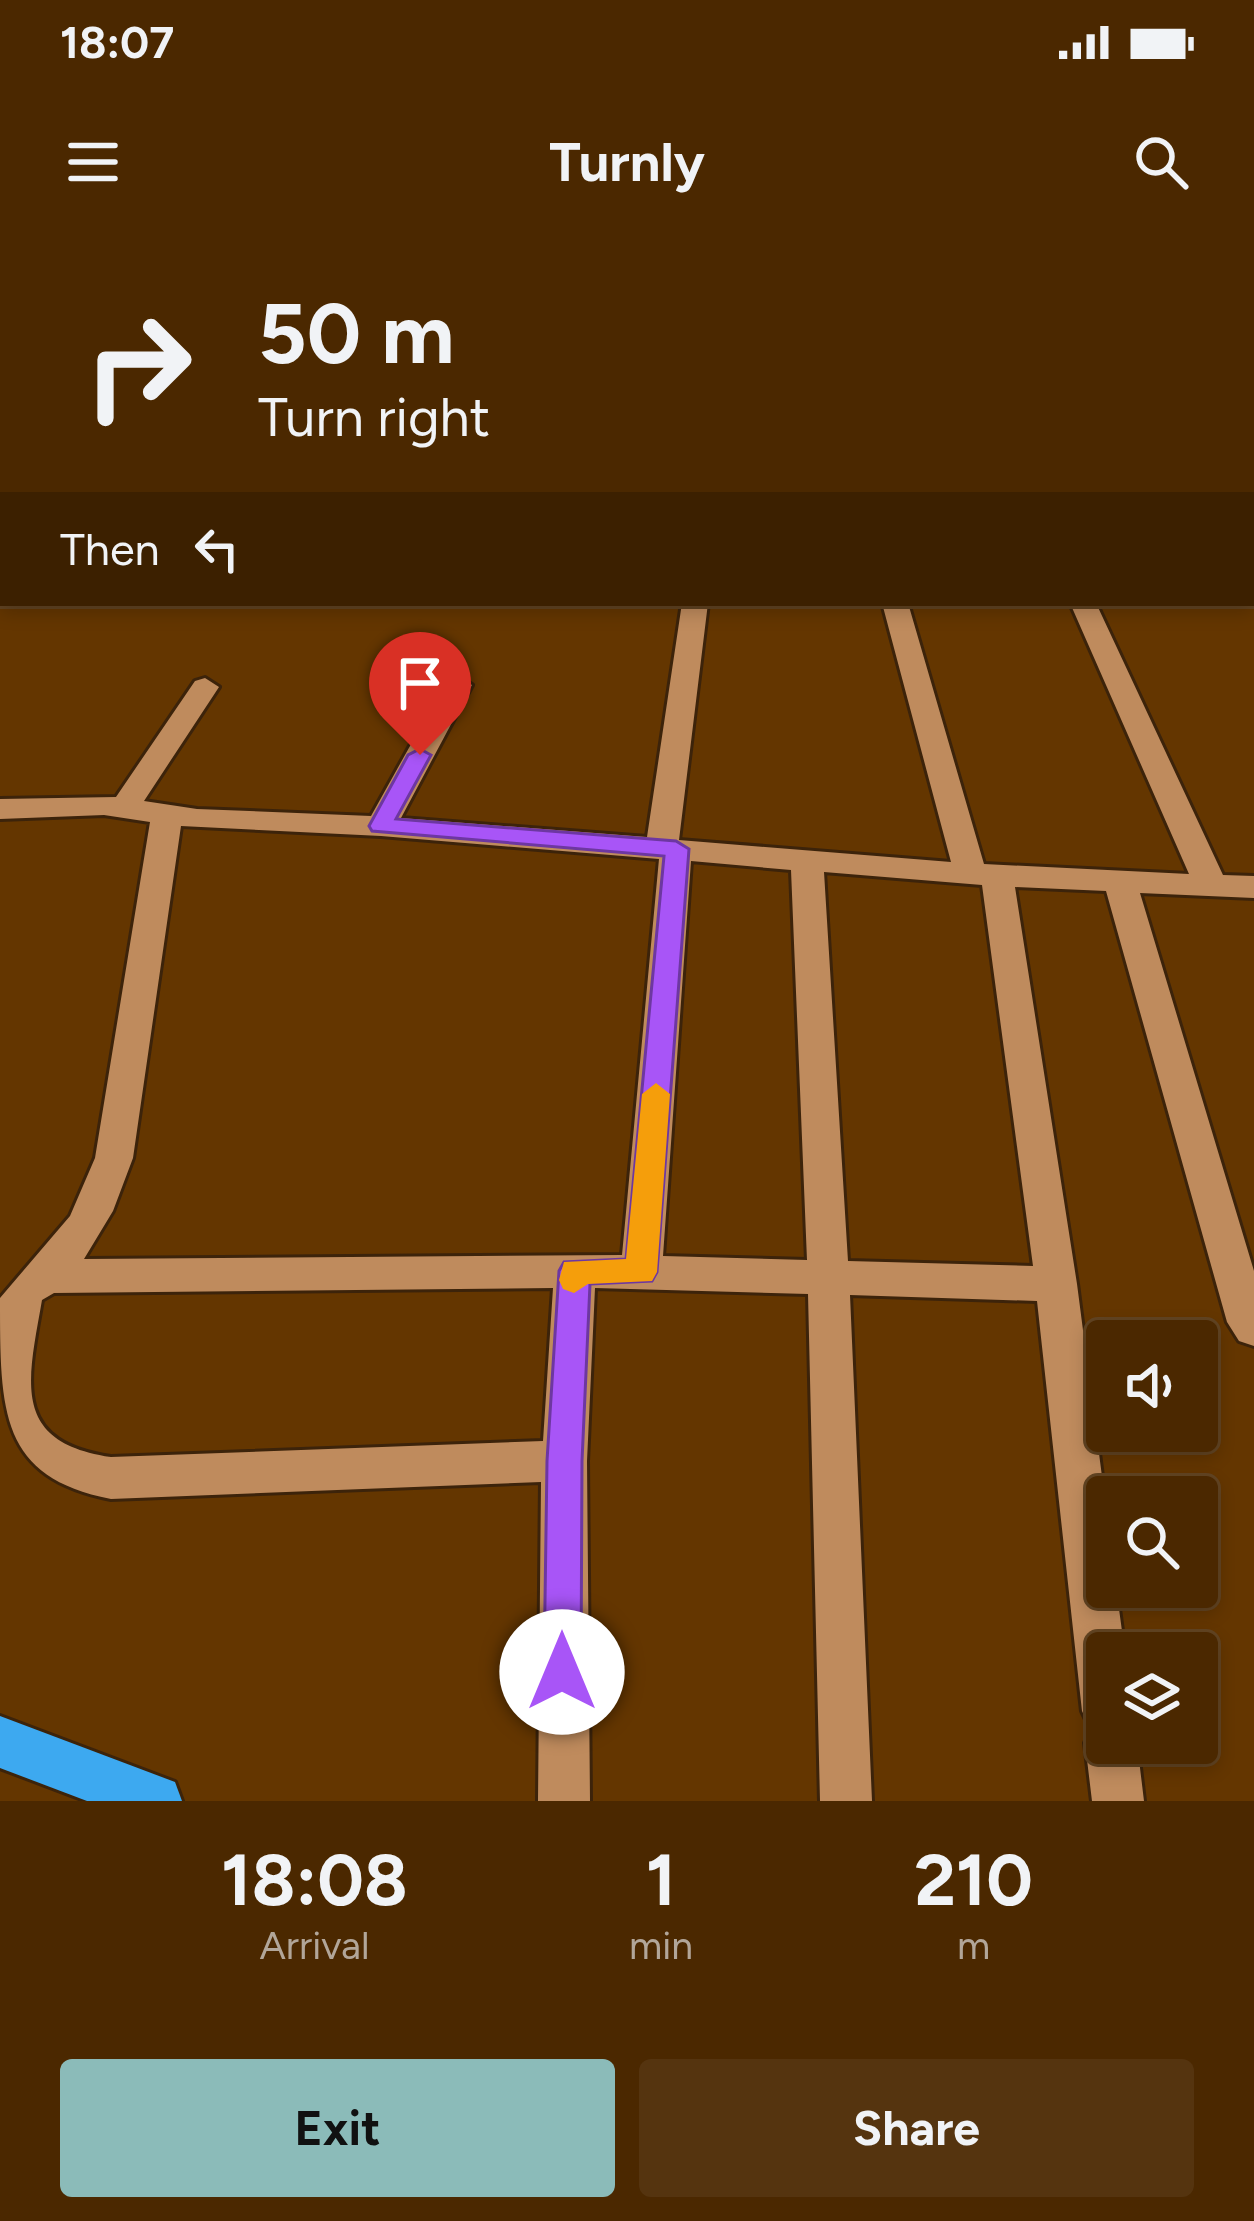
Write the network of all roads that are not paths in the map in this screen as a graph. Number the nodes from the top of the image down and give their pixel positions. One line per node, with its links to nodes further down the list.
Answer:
1 (695, 606): 10 (street)
2 (896, 606): 12 (street)
3 (1084, 606): 14 (street)
4 (458, 685): 9 (street)
5 (205, 687): 6 (street)
6 (124, 808): 7 (street); 8 (street)
7 (0, 809)
8 (167, 814): 9 (street); 20 (street)
9 (381, 826): 10 (street)
10 (669, 848): 11 (street); 17 (street)
11 (807, 859): 12 (street); 18 (street)
12 (984, 874): 13 (street); 19 (street)
13 (1120, 881): 14 (street); 21 (street)
14 (1211, 885): 15 (street)
15 (1254, 887)
16 (575, 1271): 17 (street); 20 (street); 22 (street)
17 (641, 1272): 18 (street)
18 (828, 1275): 19 (street); 28 (street)
19 (1056, 1284): 23 (street)
20 (22, 1294): 22 (street)
21 (1254, 1328)
22 (564, 1461): 27 (street)
23 (1098, 1632)
24 (0, 1742): 26 (highway)
25 (1114, 1764): 29 (street)
26 (156, 1801)
27 (564, 1801)
28 (846, 1801)
29 (1118, 1801)

